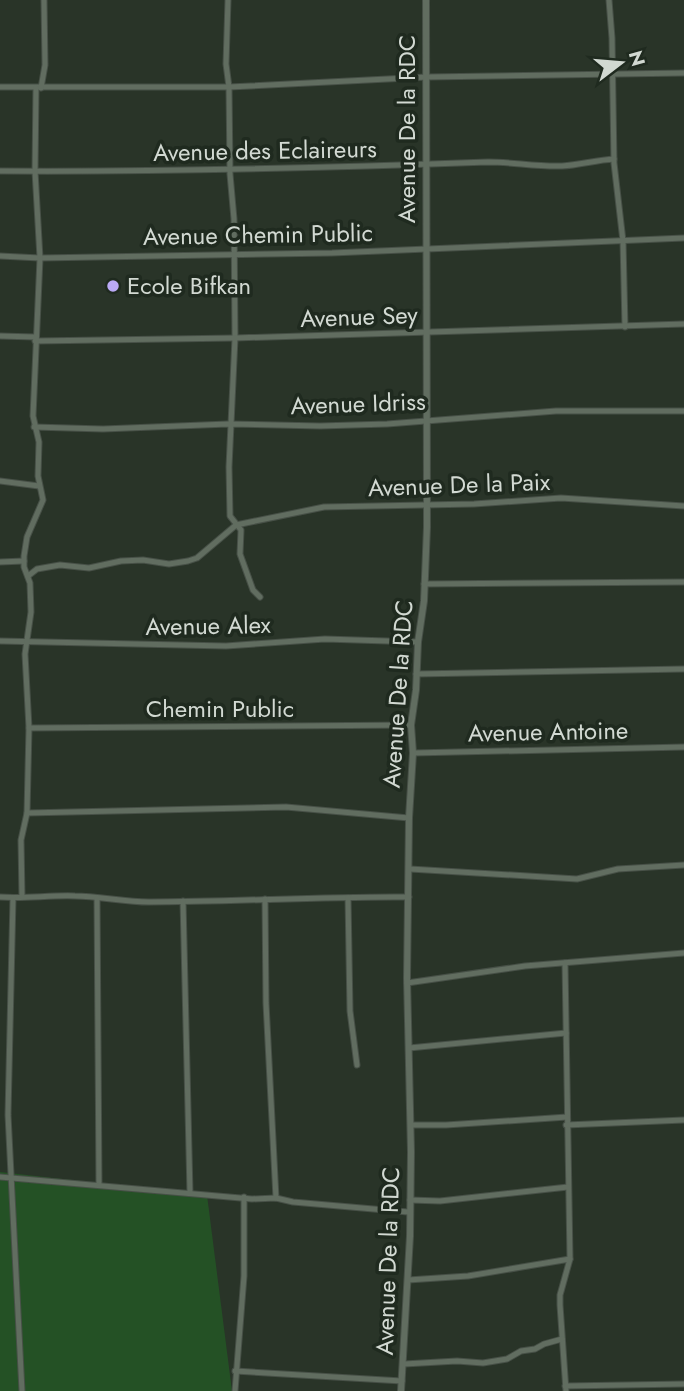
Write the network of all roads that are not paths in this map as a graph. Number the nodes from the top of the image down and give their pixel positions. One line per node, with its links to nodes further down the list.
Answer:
1 (44, 0): 10 (street)
2 (228, 0): 9 (street)
3 (426, 0): 7 (street, Avenue De la RDC)
4 (609, 0): 6 (street)
5 (684, 73): 6 (street)
6 (613, 75): 7 (street); 11 (street)
7 (427, 77): 9 (street); 12 (street, Avenue De la RDC)
8 (0, 87): 10 (street)
9 (229, 87): 10 (street); 13 (street)
10 (39, 88): 15 (street)
11 (614, 159): 12 (street, Avenue des Eclaireurs); 17 (street)
12 (426, 166): 13 (street, Avenue des Eclaireurs); 18 (street, Avenue De la RDC)
13 (230, 170): 15 (street, Avenue des Eclaireurs); 19 (street)
14 (0, 171): 15 (street, Avenue des Eclaireurs)
15 (35, 171): 21 (street)
16 (684, 238): 17 (street, Avenue Chemin Public)
17 (623, 241): 18 (street, Avenue Chemin Public); 23 (street)
18 (427, 248): 19 (street, Avenue Chemin Public); 24 (street, Avenue De la RDC)
19 (234, 253): 21 (street, Avenue Chemin Public); 26 (street)
20 (0, 256): 21 (street, Avenue Chemin Public)
21 (40, 258): 27 (street)
22 (684, 324): 23 (street, Avenue Sey)
23 (625, 327): 24 (street, Avenue Sey)
24 (426, 332): 26 (street, Avenue Sey); 29 (street, Avenue De la RDC)
25 (0, 336): 27 (street, Avenue Sey)
26 (235, 338): 27 (street, Avenue Sey); 30 (street)
27 (35, 339): 31 (street)
28 (684, 411): 29 (street, Avenue Idriss)
29 (425, 420): 30 (street, Avenue Idriss); 34 (street, Avenue De la RDC)
30 (232, 425): 31 (street, Avenue Idriss); 36 (street)
31 (34, 427): 33 (street)
32 (0, 481): 33 (street)
33 (39, 486): 37 (street)
34 (427, 505): 35 (street, Avenue De la Paix); 36 (street, Avenue De la Paix); 41 (street, Avenue De la RDC)
35 (684, 506)
36 (236, 525): 39 (street); 42 (street)
37 (24, 561): 38 (street); 39 (street)
38 (0, 562)
39 (28, 576): 44 (street)
40 (684, 582): 41 (street)
41 (424, 584): 45 (street, Avenue De la RDC)
42 (260, 597)
43 (0, 641): 44 (street, Avenue Alex)
44 (27, 642): 45 (street, Avenue Alex); 49 (street)
45 (418, 642): 47 (street, Avenue De la RDC)
46 (684, 668): 47 (street)
47 (416, 674): 48 (street, Avenue De la RDC)
48 (411, 725): 49 (street, Chemin Public); 51 (street, Avenue De la RDC)
49 (29, 727): 52 (street)
50 (684, 747): 51 (street, Avenue Antoine)
51 (413, 752): 53 (street, Avenue De la RDC)
52 (27, 813): 53 (street); 57 (street)
53 (410, 818): 55 (street, Avenue De la RDC)
54 (684, 865): 55 (street)
55 (410, 869): 58 (street, Avenue De la RDC)
56 (0, 897): 59 (street)
57 (22, 897): 59 (street); 60 (street)
58 (410, 897): 61 (street); 68 (street, Avenue De la RDC)
59 (13, 898): 67 (street)
60 (97, 898): 63 (street); 78 (street)
61 (348, 898): 62 (street); 71 (street)
62 (265, 899): 63 (street); 82 (street)
63 (183, 901): 80 (street)
64 (684, 953): 65 (street)
65 (565, 963): 68 (street); 69 (street)
66 (0, 982): 67 (street)
67 (10, 982): 77 (street)
68 (407, 982): 70 (street, Avenue De la RDC)
69 (566, 1032): 70 (street); 72 (street)
70 (409, 1048): 74 (street, Avenue De la RDC)
71 (357, 1065)
72 (566, 1117): 74 (street); 75 (street)
73 (684, 1120): 75 (street)
74 (411, 1125): 83 (street, Avenue De la RDC)
75 (566, 1125): 79 (street)
76 (0, 1177): 77 (street)
77 (12, 1178): 78 (street); 93 (street)
78 (99, 1185): 80 (street)
79 (568, 1187): 83 (street); 85 (street)
80 (190, 1193): 81 (street)
81 (244, 1197): 82 (street); 89 (street)
82 (276, 1198): 84 (street)
83 (410, 1200): 84 (street, Avenue De la RDC)
84 (408, 1212): 86 (street, Avenue De la RDC)
85 (570, 1259): 86 (street); 87 (street)
86 (408, 1280): 88 (street, Avenue De la RDC)
87 (562, 1339): 88 (street); 92 (street)
88 (404, 1364): 90 (street, Avenue De la RDC)
89 (235, 1371): 90 (street); 94 (street)
90 (402, 1381): 95 (street, Avenue De la RDC)
91 (684, 1384): 92 (street)
92 (565, 1389)
93 (22, 1391)
94 (235, 1391)
95 (401, 1391)

